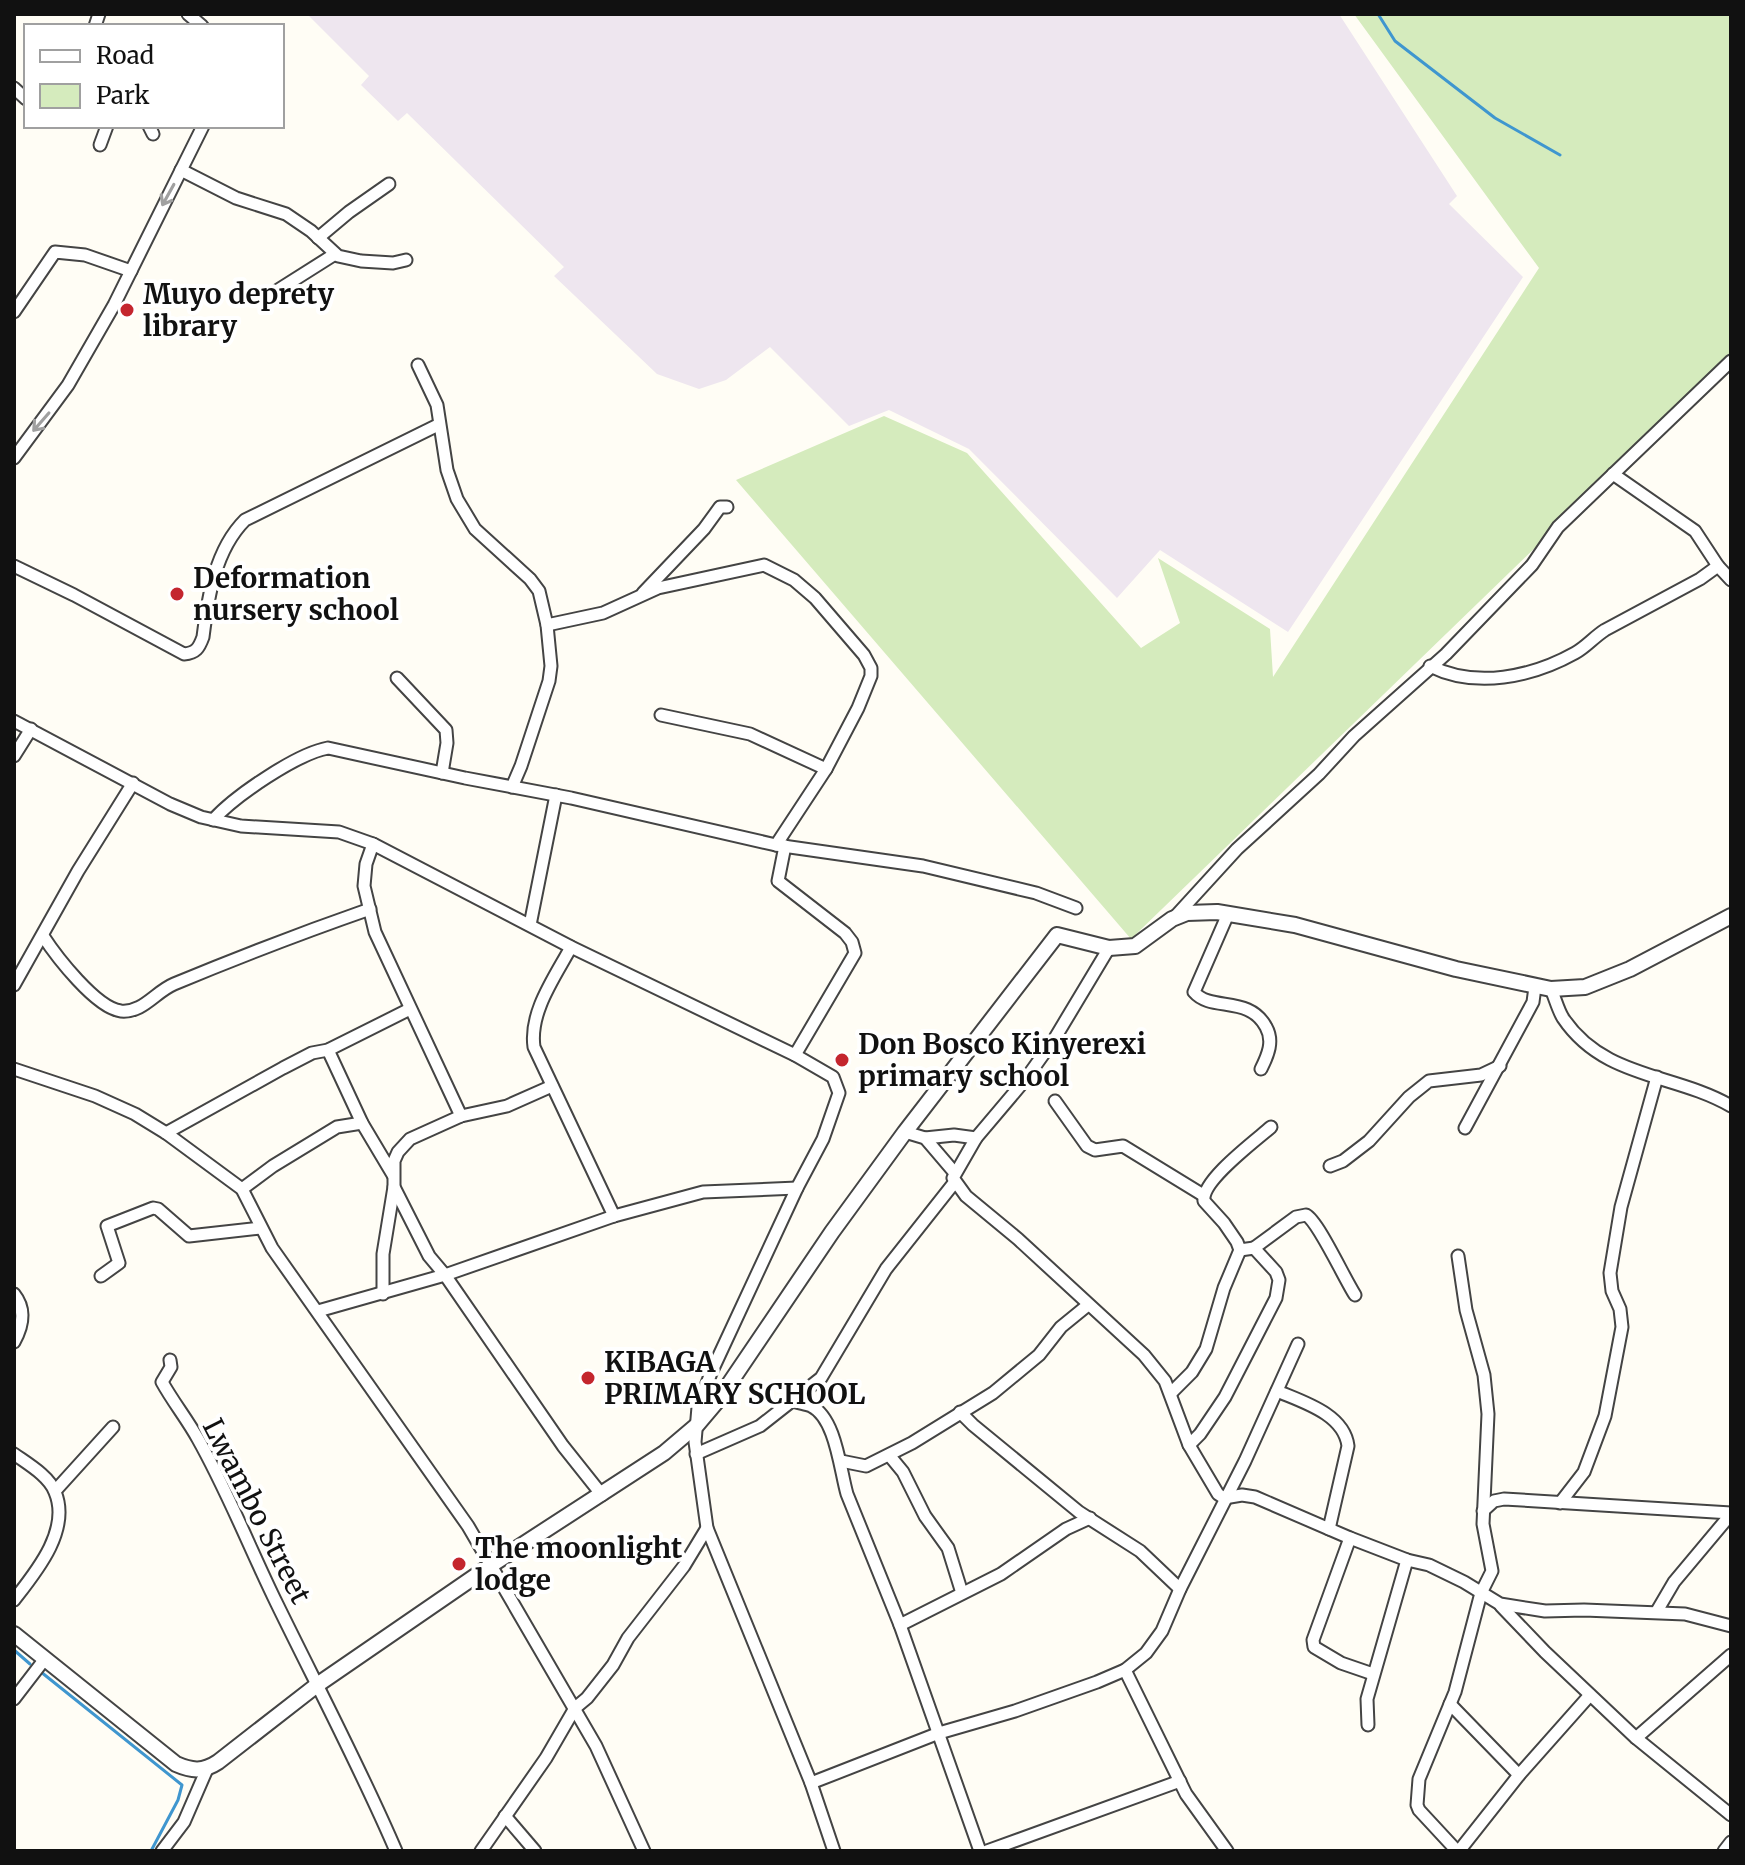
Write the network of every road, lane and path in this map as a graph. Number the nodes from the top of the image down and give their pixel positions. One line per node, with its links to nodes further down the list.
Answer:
1 (106, 128): 3 (street)
2 (202, 128): 4 (street)
3 (100, 145)
4 (181, 170): 6 (street); 9 (street, one-way to 9)
5 (389, 184): 6 (street)
6 (318, 238): 7 (street)
7 (335, 254): 8 (street); 10 (street)
8 (406, 260)
9 (131, 271): 11 (street); 15 (street, one-way to 15)
10 (267, 297)
11 (14, 312)
12 (1731, 361): 16 (street)
13 (418, 365): 14 (street)
14 (438, 425): 18 (street); 22 (street)
15 (14, 458)
16 (1613, 474): 19 (street); 23 (street)
17 (727, 507): 21 (street)
18 (14, 566)
19 (1718, 566): 20 (street); 23 (street)
20 (1731, 580)
21 (643, 593): 22 (street); 29 (street)
22 (547, 625): 32 (street)
23 (1430, 666): 41 (street)
24 (397, 678): 30 (street)
25 (661, 715): 29 (street)
26 (14, 721): 27 (street)
27 (31, 729): 28 (street); 31 (street)
28 (14, 756)
29 (826, 769): 36 (street)
30 (442, 773): 32 (street); 34 (street)
31 (133, 783): 34 (street); 43 (street)
32 (512, 787): 33 (street)
33 (556, 795): 36 (street); 42 (street)
34 (213, 820): 35 (street)
35 (373, 844): 38 (street); 42 (street)
36 (781, 846): 37 (street); 51 (street)
37 (1076, 908)
38 (370, 909): 43 (street); 49 (street)
39 (1228, 914): 41 (street); 47 (street); 54 (street)
40 (1731, 916): 48 (street)
41 (1172, 919): 45 (street)
42 (530, 925): 44 (street)
43 (43, 936): 46 (street)
44 (571, 947): 51 (street); 56 (street)
45 (1109, 948): 63 (street); 66 (street)
46 (14, 985)
47 (1535, 987): 48 (street); 52 (street)
48 (1551, 989): 55 (street)
49 (410, 1009): 50 (street); 59 (street)
50 (328, 1050): 60 (street); 64 (street)
51 (795, 1055): 70 (street)
52 (1500, 1066): 62 (street); 67 (street)
53 (14, 1069): 64 (street)
54 (1261, 1069)
55 (1657, 1077): 58 (street); 102 (street)
56 (552, 1086): 59 (street); 73 (street)
57 (1055, 1101): 72 (street)
58 (1731, 1106)
59 (461, 1116): 69 (street)
60 (362, 1123): 69 (street); 71 (street)
61 (1271, 1127): 72 (street)
62 (1465, 1128)
63 (905, 1132): 65 (street); 92 (street)
64 (166, 1133): 71 (street)
65 (925, 1138): 66 (street); 68 (street)
66 (976, 1138): 68 (street)
67 (1330, 1166)
68 (954, 1178): 83 (street); 90 (street)
69 (394, 1181): 78 (street); 81 (street)
70 (797, 1188): 73 (street); 92 (street)
71 (242, 1189): 74 (street)
72 (1203, 1195): 76 (street)
73 (614, 1216): 78 (street)
74 (260, 1228): 79 (street); 84 (street)
75 (1254, 1248): 76 (street); 82 (street); 94 (street)
76 (1240, 1250): 89 (street)
77 (1458, 1256): 103 (street)
78 (445, 1275): 81 (street); 100 (street)
79 (101, 1276)
80 (14, 1294): 85 (street)
81 (383, 1294): 84 (street)
82 (1355, 1295)
83 (1088, 1305): 89 (street); 91 (street)
84 (318, 1311): 110 (street)
85 (14, 1342)
86 (1298, 1344): 88 (street)
87 (170, 1360): 124 (street, Lwambo Street)
88 (1277, 1391): 101 (street); 107 (street)
89 (1171, 1393): 94 (street)
90 (793, 1401): 96 (street); 98 (street)
91 (960, 1412): 97 (street); 105 (street)
92 (697, 1425): 96 (street); 100 (street)
93 (113, 1427): 99 (street)
94 (1189, 1445): 101 (street)
95 (14, 1454): 99 (street)
96 (696, 1454): 106 (street)
97 (889, 1455): 98 (street); 112 (street)
98 (841, 1461): 117 (street)
99 (55, 1491): 114 (street)
100 (602, 1495): 110 (street)
101 (1224, 1498): 107 (street); 111 (street)
102 (1560, 1503): 103 (street); 104 (street)
103 (1483, 1511): 113 (street)
104 (1731, 1513): 116 (street)
105 (1090, 1518): 111 (street); 112 (street)
106 (707, 1528): 128 (street); 135 (street)
107 (1329, 1529): 108 (street)
108 (1350, 1538): 109 (street); 123 (street)
109 (1407, 1560): 113 (street); 123 (street)
110 (493, 1564): 124 (street); 128 (street)
111 (1180, 1589): 122 (street)
112 (962, 1593): 117 (street)
113 (1481, 1593): 115 (street); 127 (street)
114 (14, 1600)
115 (1500, 1604): 116 (street); 125 (street)
116 (1657, 1611): 118 (street)
117 (900, 1625): 130 (street)
118 (1731, 1626)
119 (14, 1634): 121 (street)
120 (1731, 1655): 131 (street)
121 (44, 1660): 126 (street); 132 (street)
122 (1125, 1670): 130 (street); 134 (street)
123 (1373, 1674): 129 (street)
124 (317, 1685): 132 (street); 140 (street)
125 (1590, 1695): 131 (street); 133 (street)
126 (14, 1699)
127 (1450, 1704): 133 (street); 148 (street)
128 (575, 1708): 137 (street); 143 (street)
129 (1368, 1725)
130 (939, 1733): 135 (street); 145 (street)
131 (1636, 1738): 136 (street)
132 (207, 1769): 139 (street)
133 (1519, 1775): 148 (street)
134 (1180, 1781): 146 (street); 147 (street)
135 (811, 1783): 144 (street)
136 (1731, 1815)
137 (505, 1816): 141 (street); 142 (street)
138 (1731, 1842): 149 (street)
139 (162, 1851)
140 (396, 1851)
141 (481, 1851)
142 (535, 1851)
143 (644, 1851)
144 (834, 1851)
145 (980, 1851)
146 (987, 1851)
147 (1227, 1851)
148 (1458, 1851)
149 (1724, 1851)

